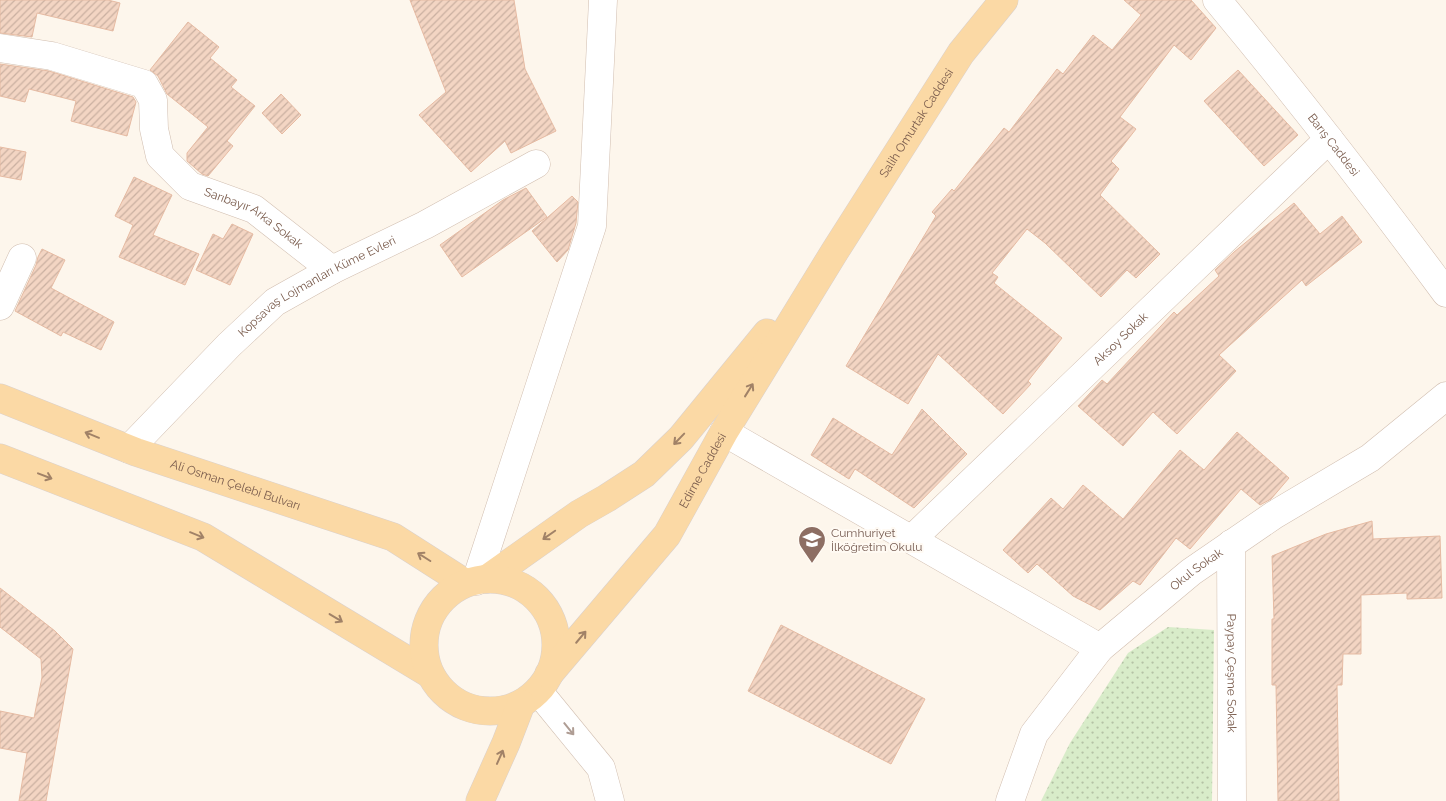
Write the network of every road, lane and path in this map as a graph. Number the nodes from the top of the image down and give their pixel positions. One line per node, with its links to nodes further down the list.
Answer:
1 (603, 0): 19 (street)
2 (1004, 0): 7 (main road, Salih Omurtak Caddesi)
3 (1217, 0): 5 (street, Barış Caddesi)
4 (0, 48): 9 (street, Sarıbayır Arka Sokak)
5 (1329, 139): 10 (street, Barış Caddesi); 17 (street, Aksoy Sokak)
6 (536, 164): 9 (street, Kopsavaş Lojmanları Küme Evleri)
7 (835, 251): 14 (main road, Edirne Caddesi, one-way to 7); 19 (main road, one-way to 19)
8 (22, 258): 11 (street)
9 (332, 270): 15 (street, Kopsavaş Lojmanları Küme Evleri)
10 (1446, 293)
11 (0, 306)
12 (1446, 396): 18 (street, Okul Sokak)
13 (0, 398): 15 (main road, Ali Osman Çelebi Bulvarı, one-way to 13)
14 (724, 432): 17 (street); 22 (main road, Edirne Caddesi, one-way to 14)
15 (129, 449): 19 (main road, Ali Osman Çelebi Bulvarı, one-way to 15)
16 (0, 458): 21 (main road, one-way to 21)
17 (912, 539): 20 (street)
18 (1231, 544): 20 (street, Okul Sokak); 26 (street, Paypay Çeşme Sokak)
19 (476, 581): 21 (main road); 22 (main road)
20 (1100, 648): 25 (street, Okul Sokak)
21 (430, 674): 22 (main road)
22 (536, 690): 23 (main road, one-way to 22); 24 (street, one-way to 24)
23 (480, 801)
24 (610, 801)
25 (1010, 801)
26 (1232, 801)

